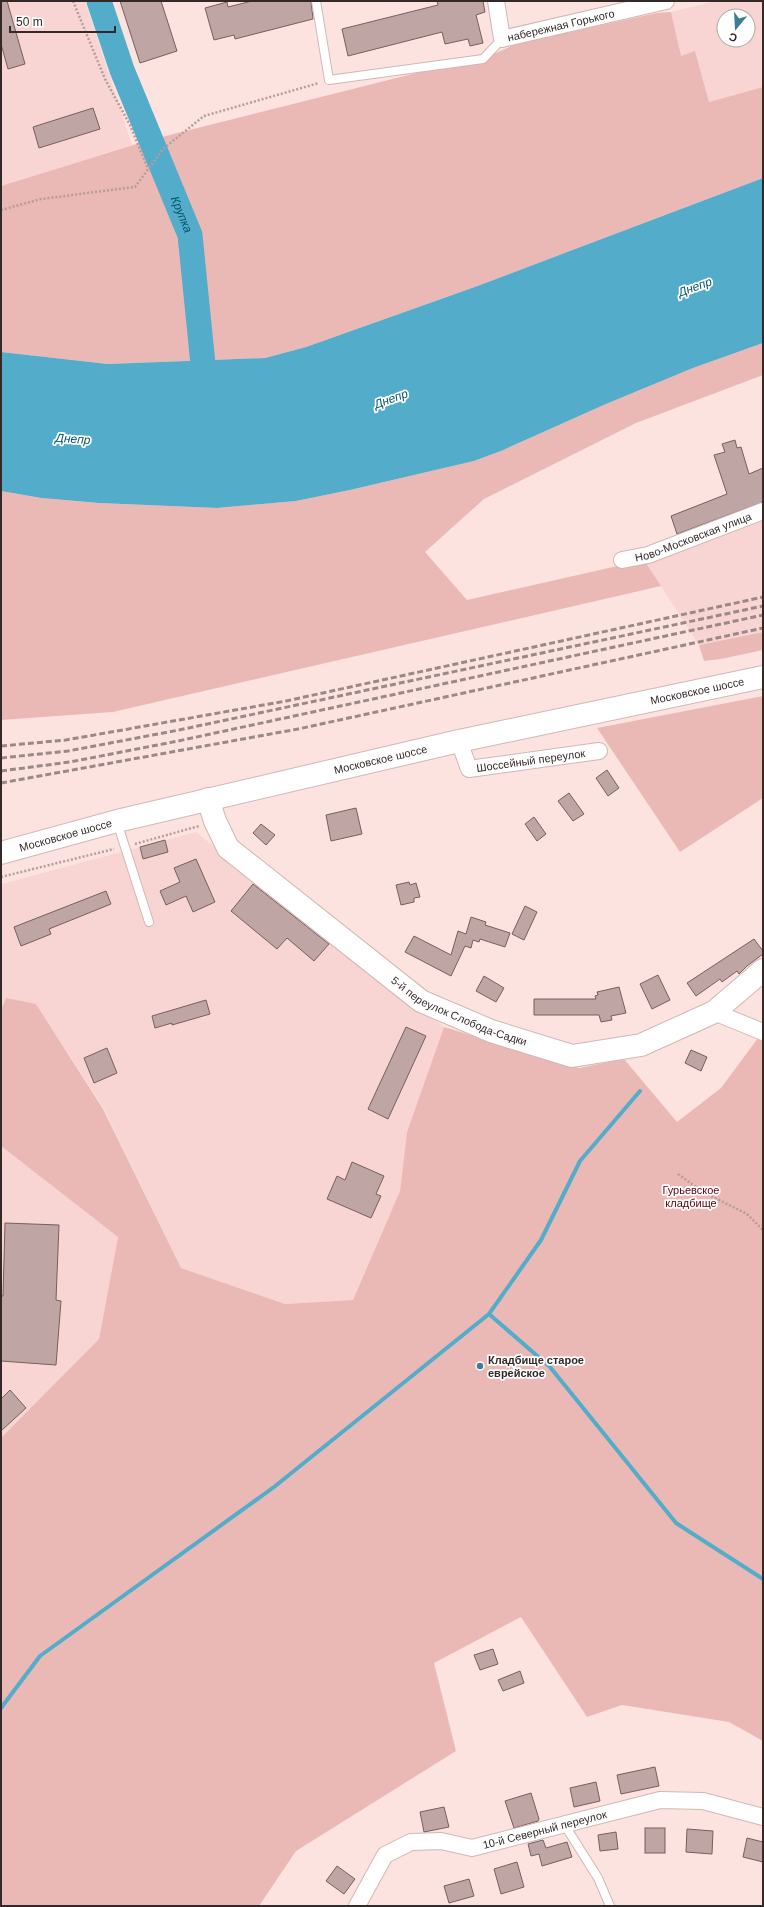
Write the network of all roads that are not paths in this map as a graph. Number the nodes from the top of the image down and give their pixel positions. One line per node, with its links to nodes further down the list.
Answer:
1 (316, 1): 4 (lane)
2 (496, 1): 4 (street)
3 (666, 1): 4 (street, набережная Горького)
4 (502, 39)
5 (763, 511): 6 (street, Ново-Московская улица)
6 (622, 560)
7 (763, 677): 8 (main road, Московское шоссе)
8 (459, 741): 9 (street, Шоссейный переулок); 10 (main road, Московское шоссе)
9 (599, 751)
10 (208, 799): 11 (main road, Московское шоссе); 15 (main road, 5-й переулок Слобода-Садки)
11 (117, 821): 12 (main road, Московское шоссе); 13 (lane)
12 (1, 853)
13 (149, 922)
14 (763, 970): 15 (main road, 5-й переулок Слобода-Садки)
15 (714, 1012): 16 (street)
16 (763, 1032)
17 (763, 1817): 18 (street, 10-й Северный переулок)
18 (564, 1824): 19 (street, 10-й Северный переулок); 20 (lane)
19 (357, 1906)
20 (610, 1906)

